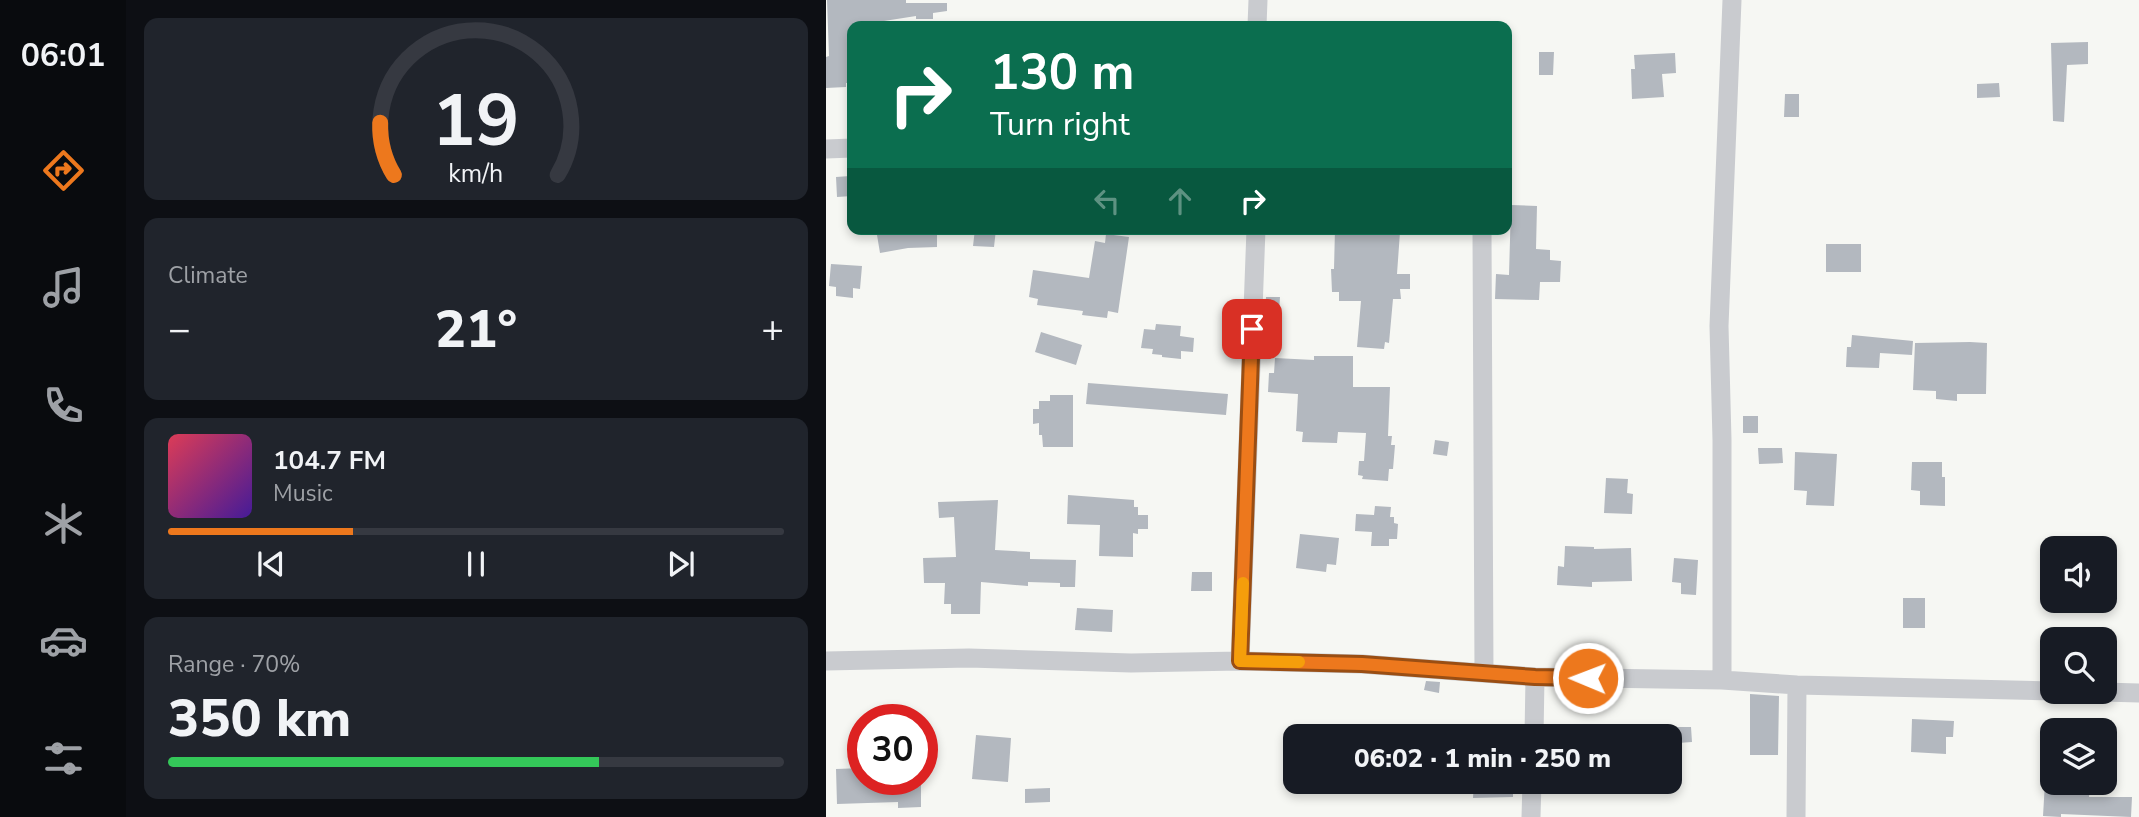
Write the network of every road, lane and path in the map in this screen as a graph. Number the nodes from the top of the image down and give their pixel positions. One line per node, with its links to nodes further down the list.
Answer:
1 (1258, 0): 3 (street)
2 (1732, 0): 12 (street)
3 (1257, 21)
4 (847, 148): 5 (street)
5 (826, 149)
6 (1256, 235): 9 (street)
7 (1482, 235): 10 (street)
8 (826, 661): 9 (street)
9 (1240, 661): 10 (street)
10 (1484, 673): 11 (street)
11 (1535, 677): 12 (street); 17 (street)
12 (1722, 680): 13 (street)
13 (1797, 685): 14 (street); 20 (street)
14 (2040, 691)
15 (2117, 692): 16 (street)
16 (2139, 693)
17 (1534, 724)
18 (1532, 794): 19 (street)
19 (1531, 817)
20 (1796, 817)

